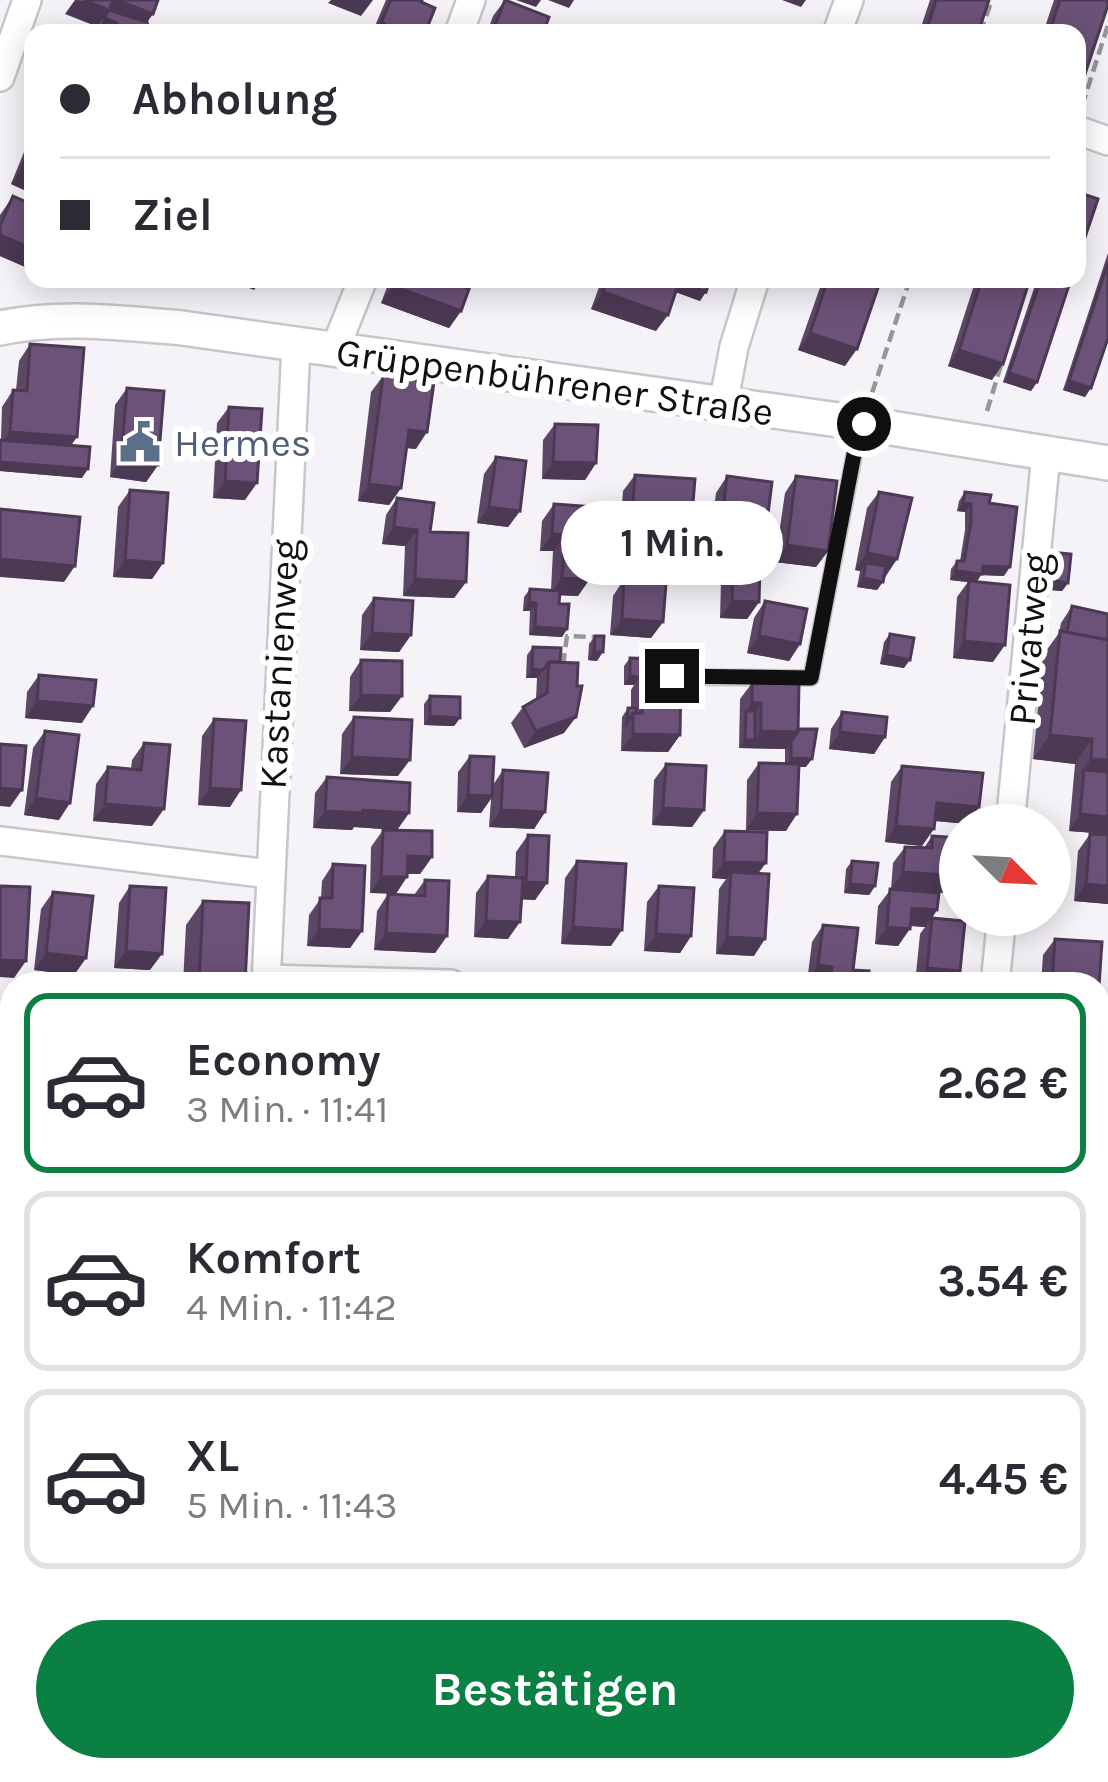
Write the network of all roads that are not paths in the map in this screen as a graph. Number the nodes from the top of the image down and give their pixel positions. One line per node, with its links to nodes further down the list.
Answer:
1 (27, 0): 2 (street)
2 (0, 76)
3 (359, 288): 7 (street)
4 (752, 288): 8 (street)
5 (0, 328): 6 (street, Grüppenbührener Straße)
6 (296, 345): 7 (street, Grüppenbührener Straße); 15 (street, Kastanienweg)
7 (335, 350): 8 (street, Grüppenbührener Straße)
8 (723, 405): 9 (street, Grüppenbührener Straße)
9 (862, 424): 10 (street, Grüppenbührener Straße); 12 (lane)
10 (1046, 454): 11 (street, Grüppenbührener Straße); 13 (street, Privatweg)
11 (1108, 463)
12 (672, 676)
13 (1012, 804)
14 (0, 841): 15 (street)
15 (269, 874): 17 (street, Kastanienweg)
16 (999, 936): 18 (street)
17 (266, 972)
18 (996, 972)

